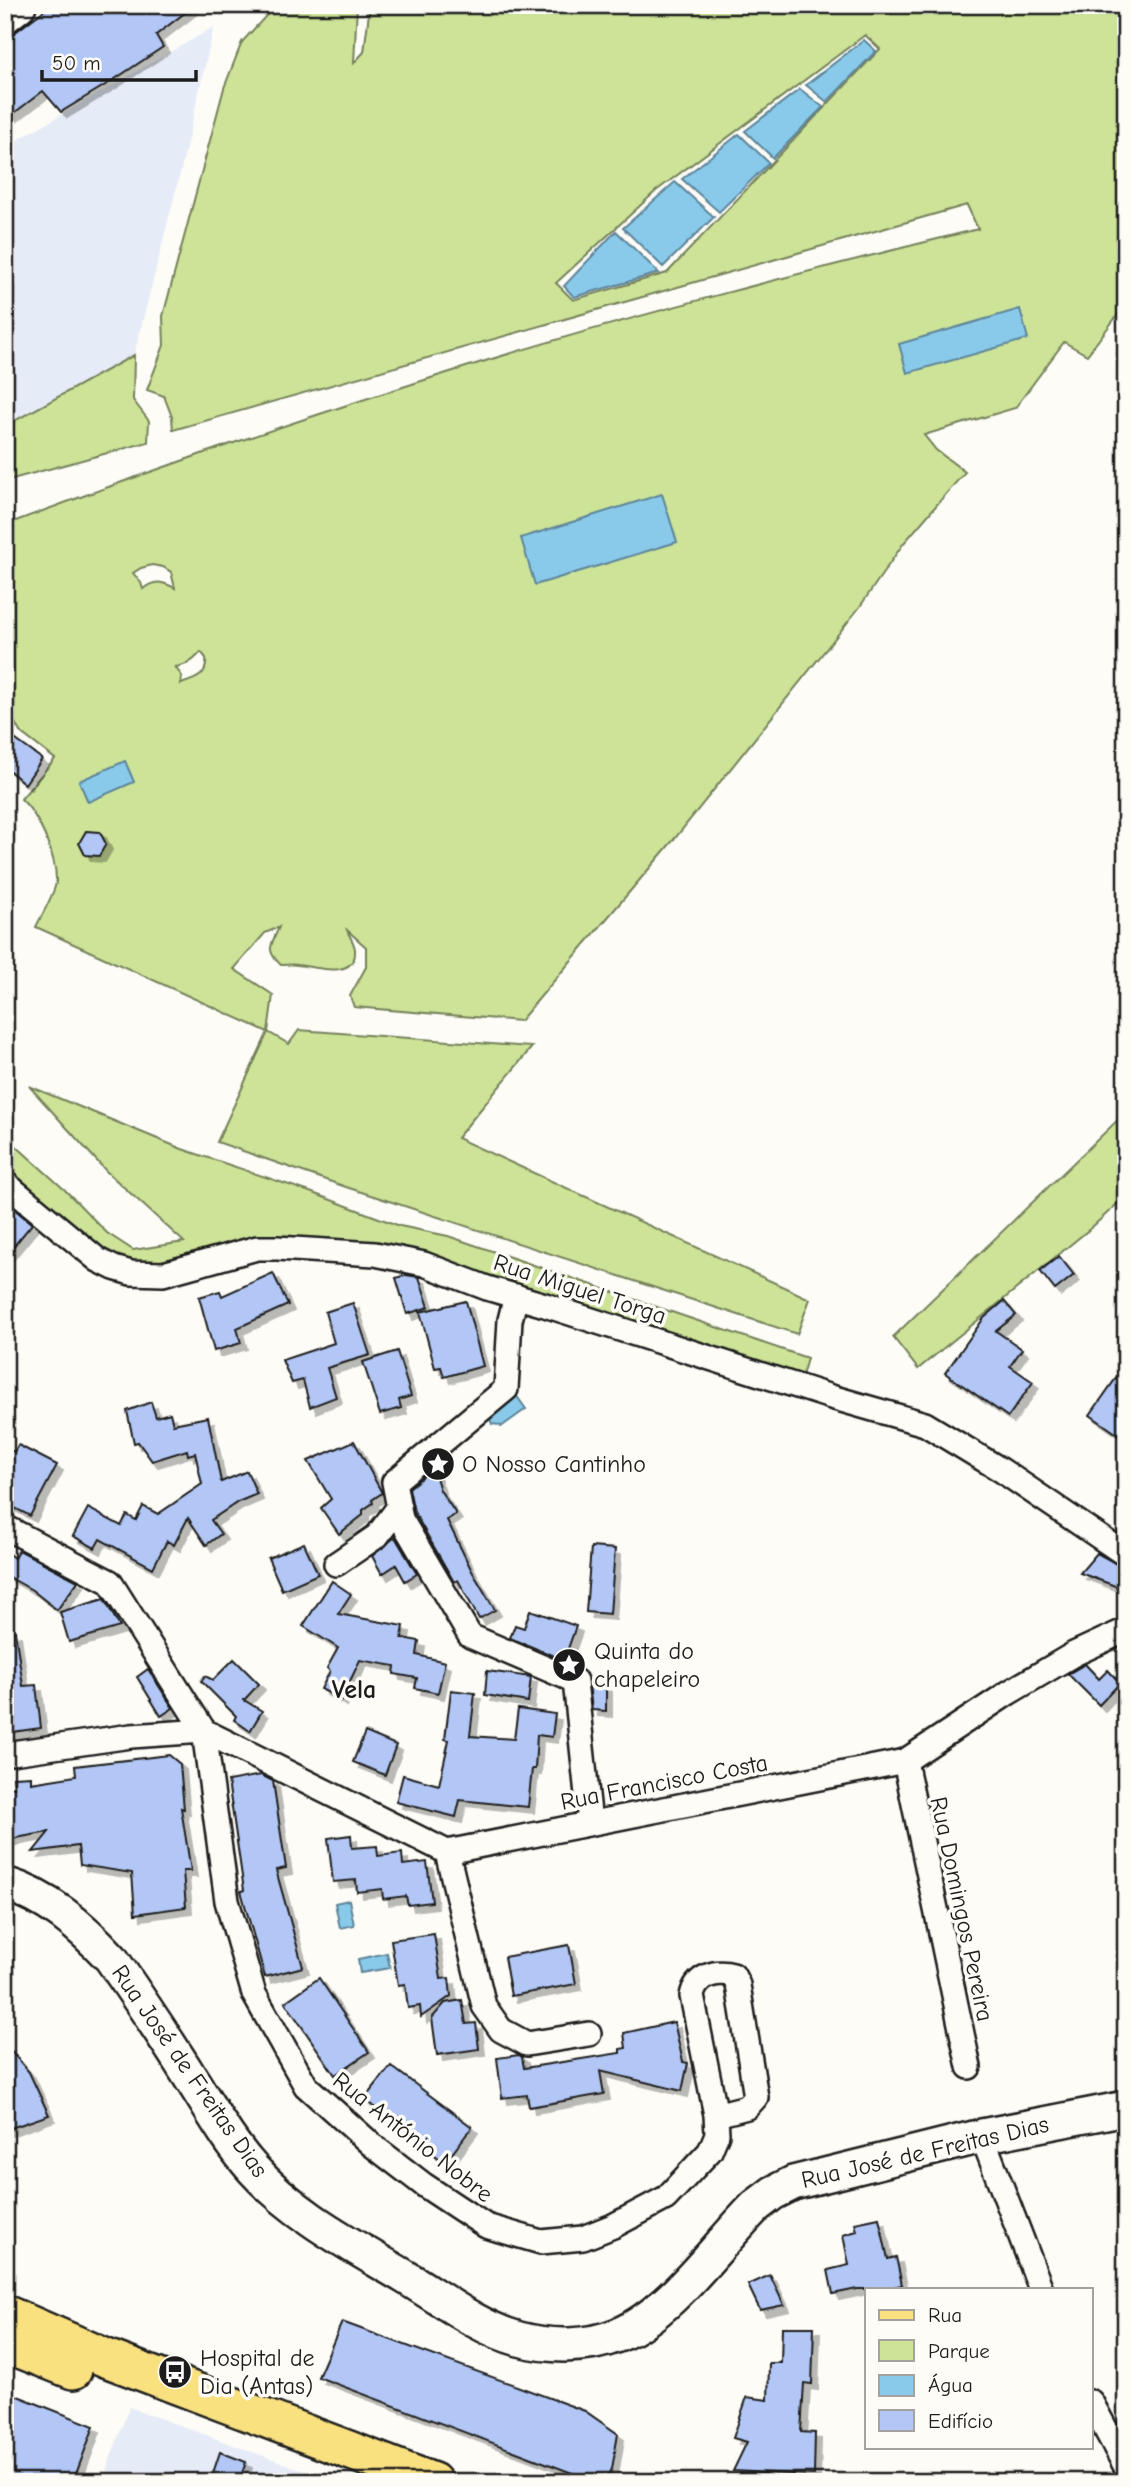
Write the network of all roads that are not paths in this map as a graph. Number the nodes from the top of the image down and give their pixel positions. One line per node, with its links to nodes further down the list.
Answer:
1 (19, 5): 2 (main road)
2 (5, 16)
3 (5, 1182): 4 (street, Rua Miguel Torga)
4 (516, 1297): 5 (street); 7 (street, Rua Miguel Torga)
5 (399, 1507): 8 (street); 13 (street)
6 (5, 1527): 10 (street)
7 (1126, 1555)
8 (336, 1564)
9 (1126, 1630): 12 (street, Rua Francisco Costa)
10 (204, 1731): 11 (street); 14 (street); 19 (street, Rua António Nobre)
11 (5, 1754)
12 (905, 1761): 13 (street, Rua Francisco Costa); 17 (street, Rua Domingos Pereira)
13 (590, 1824): 14 (street, Rua Francisco Costa)
14 (447, 1853): 16 (street)
15 (5, 1884): 20 (main road, Rua José de Freitas Dias)
16 (589, 2034)
17 (969, 2067)
18 (1126, 2108): 20 (main road, Rua José de Freitas Dias)
19 (716, 2115): 19 (street, Rua António Nobre)
20 (982, 2136): 21 (street)
21 (1041, 2288)
22 (5, 2314): 27 (main road)
23 (5, 2343): 26 (main road)
24 (1092, 2404): 25 (street)
25 (1126, 2467)
26 (367, 2482)
27 (433, 2482)

